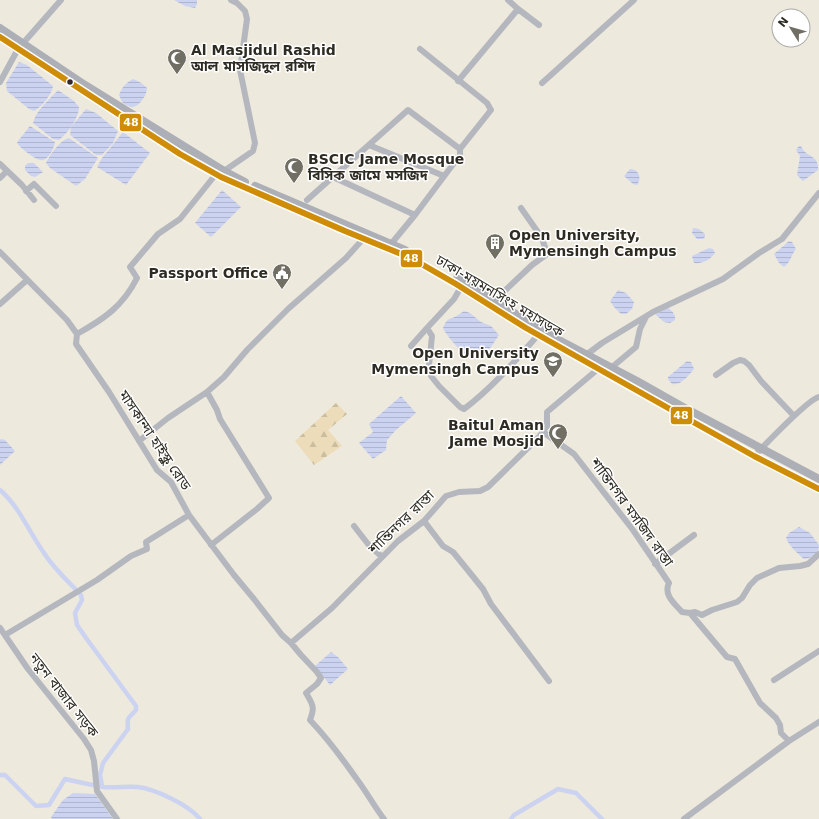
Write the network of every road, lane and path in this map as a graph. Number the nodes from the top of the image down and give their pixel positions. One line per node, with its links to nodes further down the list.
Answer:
1 (62, 0): 9 (street)
2 (231, 0): 18 (street)
3 (508, 0): 5 (street)
4 (634, 0): 13 (street)
5 (518, 9): 6 (street); 11 (street)
6 (539, 25)
7 (0, 28): 9 (main road, ঢাকা-ময়মনসিংহ মহাসড়ক)
8 (0, 36): 9 (main road, ঢাকা-ময়মনসিংহ মহাসড়ক)
9 (20, 47): 12 (street); 18 (main road, ঢাকা-ময়মনসিংহ মহাসড়ক)
10 (420, 49): 11 (street)
11 (458, 81): 15 (street)
12 (0, 82)
13 (542, 84)
14 (369, 145): 15 (street); 19 (street); 20 (street)
15 (460, 149): 19 (street)
16 (0, 164): 17 (street)
17 (7, 171): 21 (street); 22 (street)
18 (220, 173): 29 (main road, ঢাকা-ময়মনসিংহ মহাসড়ক); 30 (main road, ঢাকা-ময়মনসিংহ মহাসড়ক); 38 (street)
19 (444, 176): 28 (street)
20 (333, 177): 25 (street); 28 (street)
21 (0, 178)
22 (26, 191): 24 (street); 26 (street)
23 (819, 193): 36 (street)
24 (34, 200)
25 (307, 200)
26 (56, 206)
27 (521, 208): 34 (street)
28 (415, 215): 30 (street)
29 (363, 239): 33 (main road, ঢাকা-ময়মনসিংহ মহাসড়ক); 45 (street)
30 (391, 244): 34 (main road, ঢাকা-ময়মনসিংহ মহাসড়ক)
31 (0, 252): 32 (street, মাসকান্দা হাইস্কুল রোড)
32 (27, 280): 35 (street); 38 (street, মাসকান্দা হাইস্কুল রোড)
33 (461, 287): 37 (street); 39 (main road, ঢাকা-ময়মনসিংহ মহাসড়ক)
34 (494, 301): 41 (main road, ঢাকা-ময়মনসিংহ মহাসড়ক)
35 (0, 304)
36 (647, 316): 41 (street); 42 (street)
37 (427, 328): 39 (street); 40 (street)
38 (76, 334): 49 (street, মাসকান্দা হাইস্কুল রোড)
39 (538, 335): 43 (main road, ঢাকা-ময়মনসিংহ মহাসড়ক)
40 (411, 346)
41 (586, 355): 42 (main road, ঢাকা-ময়মনসিংহ মহাসড়ক)
42 (611, 368): 50 (main road, ঢাকা-ময়মনসিংহ মহাসড়ক)
43 (598, 369): 48 (street, শান্তিনগর রাস্তা); 51 (main road, ঢাকা-ময়মনসিংহ মহাসড়ক)
44 (716, 374): 47 (street)
45 (207, 392): 49 (street); 58 (street)
46 (819, 397): 47 (street)
47 (794, 416): 50 (street)
48 (542, 432): 55 (street, শান্তিনগর রাস্তা); 61 (street, শান্তিনগর মসজিদ রাস্তা)
49 (139, 441): 54 (street, মাসকান্দা হাইস্কুল রোড)
50 (762, 448): 51 (street); 52 (main road, ঢাকা-ময়মনসিংহ মহাসড়ক)
51 (754, 456): 53 (main road, ঢাকা-ময়মনসিংহ মহাসড়ক)
52 (819, 479)
53 (819, 489)
54 (189, 515): 58 (street, মাসকান্দা হাইস্কুল রোড); 64 (street)
55 (424, 521): 60 (street, শান্তিনগর রাস্তা); 68 (street)
56 (354, 526): 60 (street)
57 (694, 535): 61 (street)
58 (211, 545): 65 (street, মাসকান্দা হাইস্কুল রোড)
59 (819, 554): 62 (street)
60 (382, 558): 65 (street, শান্তিনগর রাস্তা)
61 (655, 564): 62 (street, শান্তিনগর মসজিদ রাস্তা)
62 (690, 613): 70 (street, শান্তিনগর মসজিদ রাস্তা)
63 (0, 628): 64 (street, নতুন বাজার সড়ক)
64 (5, 636): 71 (street, নতুন বাজার সড়ক)
65 (291, 643): 72 (street, মাসকান্দা হাইস্কুল রোড)
66 (819, 651): 67 (street)
67 (774, 680)
68 (549, 681)
69 (819, 722): 70 (street)
70 (789, 741): 73 (street)
71 (117, 819)
72 (384, 819)
73 (684, 819)

